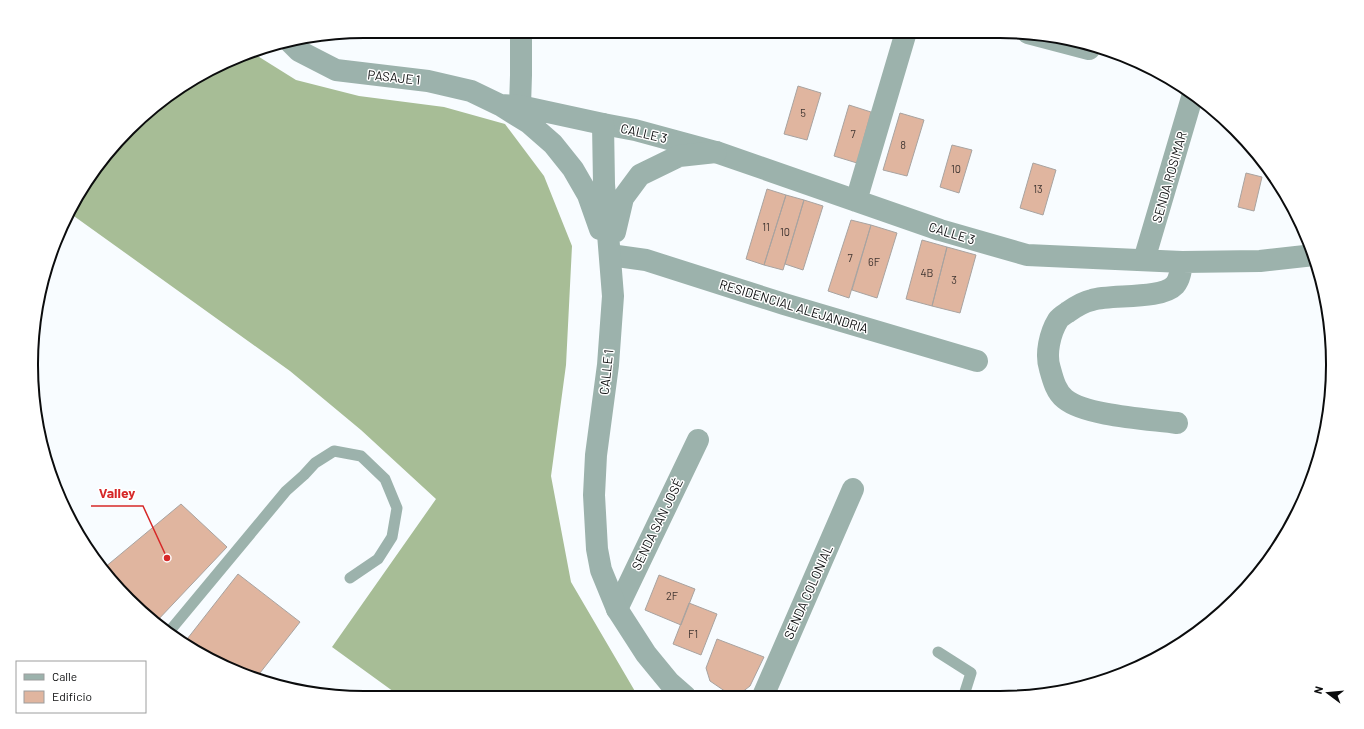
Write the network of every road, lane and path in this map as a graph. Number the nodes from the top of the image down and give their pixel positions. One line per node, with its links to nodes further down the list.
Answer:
1 (520, 38): 5 (street)
2 (904, 38): 8 (street)
3 (294, 46): 5 (street, PASAJE 1)
4 (1191, 100): 11 (street, SENDA ROSIMAR)
5 (510, 106): 6 (street); 9 (street)
6 (603, 124): 7 (street, CALLE 3); 9 (street, CALLE 1)
7 (716, 152): 8 (street, CALLE 3); 9 (street)
8 (856, 201): 11 (street, CALLE 3)
9 (610, 255): 13 (street, RESIDENCIAL ALEJANDRIA); 18 (street, CALLE 1)
10 (1307, 256): 12 (street, CALLE 3)
11 (1144, 260): 12 (street, CALLE 3)
12 (1182, 262): 14 (street)
13 (977, 361)
14 (1177, 423)
15 (698, 440): 18 (street, SENDA SAN JOSÉ)
16 (853, 489): 22 (street, SENDA COLONIAL)
17 (350, 578): 19 (lane)
18 (617, 608): 21 (street, CALLE 1)
19 (172, 628)
20 (938, 652): 23 (lane)
21 (679, 691)
22 (765, 691)
23 (965, 691)

